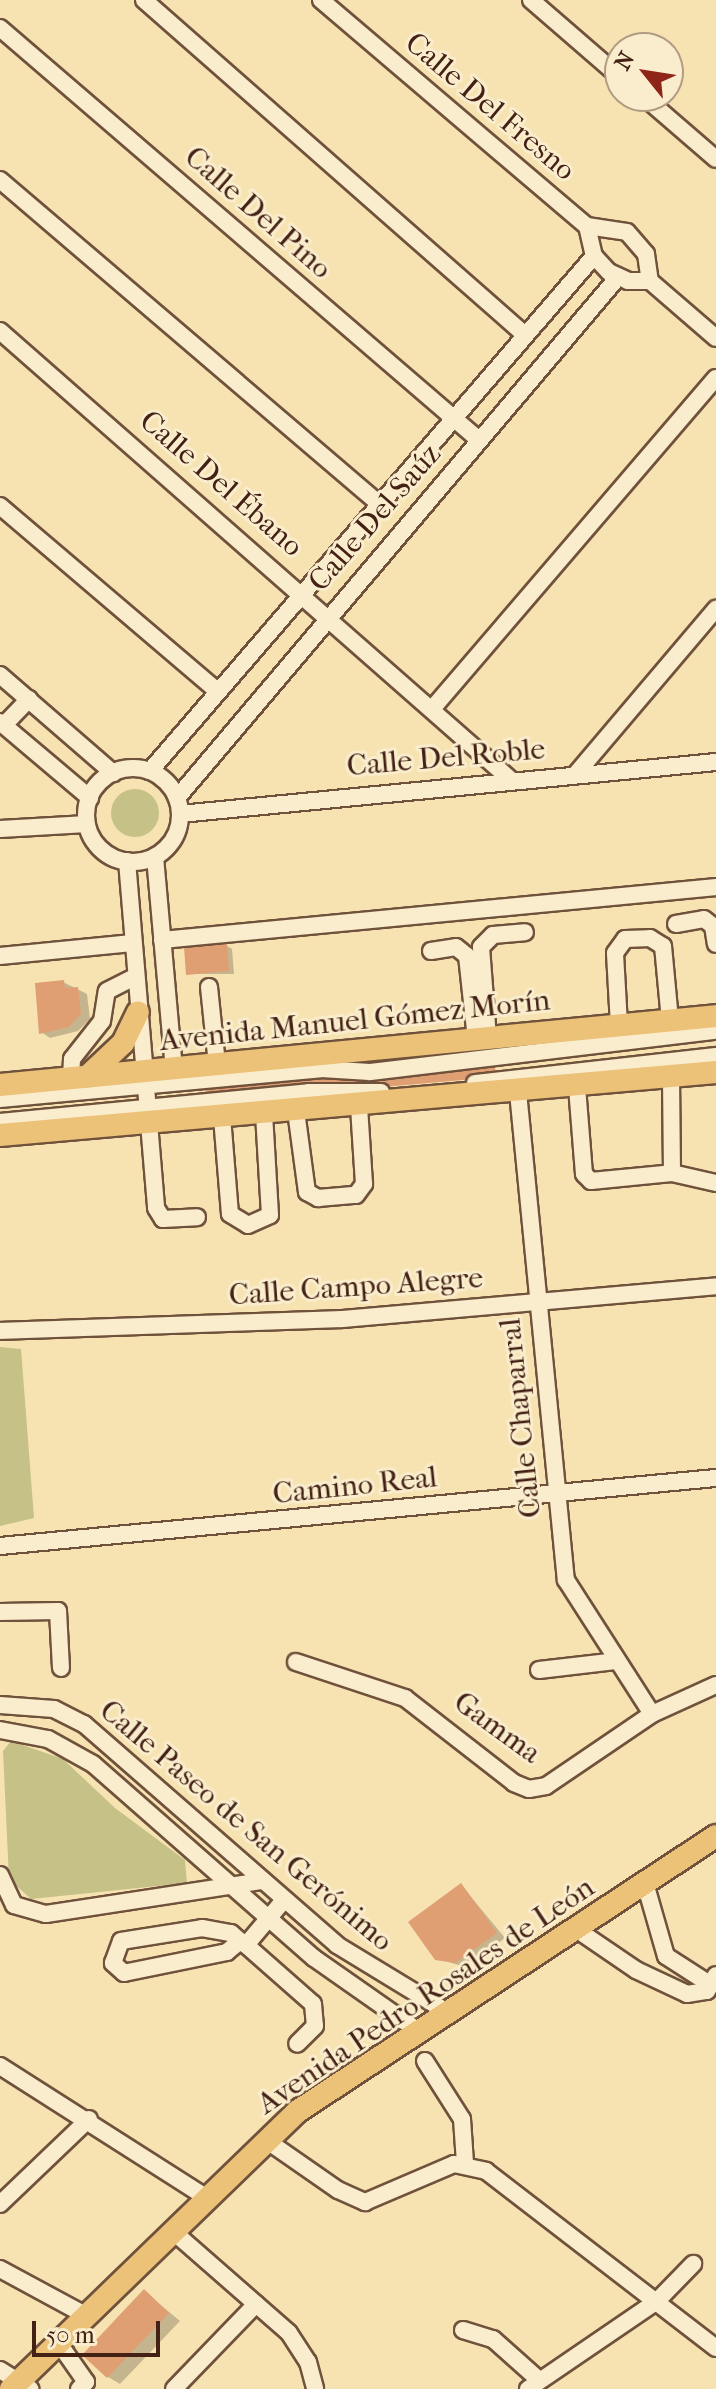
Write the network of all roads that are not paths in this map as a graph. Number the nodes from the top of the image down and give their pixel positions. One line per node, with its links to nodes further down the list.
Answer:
1 (144, 0): 14 (street)
2 (321, 0): 9 (street, Calle Del Fresno)
3 (531, 0): 5 (street)
4 (0, 28): 17 (street, Calle Del Pino)
5 (604, 63)
6 (662, 112): 7 (street)
7 (716, 159)
8 (0, 180): 19 (street)
9 (587, 226): 10 (street); 12 (street)
10 (594, 256): 11 (street); 14 (street, Calle Del Saúz)
11 (618, 277): 12 (street); 18 (street, Calle Del Saúz)
12 (650, 281): 15 (street)
13 (0, 331): 21 (street, Calle Del Ébano)
14 (525, 335): 17 (street, Calle Del Saúz)
15 (716, 338)
16 (716, 378): 27 (street)
17 (453, 418): 18 (street, Calle Del Pino); 19 (street, Calle Del Saúz)
18 (479, 440): 23 (street, Calle Del Saúz)
19 (378, 503): 21 (street, Calle Del Saúz)
20 (0, 506): 25 (street)
21 (301, 592): 23 (street, Calle Del Ébano); 25 (street, Calle Del Saúz)
22 (716, 609): 32 (street)
23 (328, 616): 27 (street, Calle Del Ébano); 35 (street, Calle Del Saúz)
24 (0, 675): 26 (street)
25 (216, 690): 30 (street, Calle Del Saúz)
26 (29, 699): 28 (street); 31 (street)
27 (432, 709): 33 (street, Calle Del Ébano)
28 (2, 723): 34 (street)
29 (716, 762): 32 (street, Calle Del Roble)
30 (150, 771): 31 (street); 35 (street)
31 (113, 773): 34 (street)
32 (575, 775): 33 (street, Calle Del Roble)
33 (510, 779): 35 (street, Calle Del Roble)
34 (90, 798): 36 (street)
35 (179, 806): 38 (street)
36 (87, 824): 37 (street); 39 (street)
37 (0, 829)
38 (155, 857): 39 (street); 43 (street)
39 (127, 861): 44 (street)
40 (716, 887): 43 (street)
41 (676, 924): 45 (street)
42 (525, 932): 55 (street)
43 (162, 940): 58 (street)
44 (132, 943): 47 (street); 48 (street)
45 (716, 944)
46 (431, 951): 55 (street)
47 (0, 956)
48 (134, 977): 50 (street); 60 (street)
49 (209, 987): 57 (street)
50 (138, 1012): 60 (main road); 61 (street)
51 (716, 1016): 52 (main road, Avenida Manuel Gómez Morín)
52 (670, 1020): 53 (main road, Avenida Manuel Gómez Morín); 53 (street)
53 (619, 1025): 55 (main road, Avenida Manuel Gómez Morín)
54 (716, 1031): 61 (street)
55 (482, 1038): 57 (main road, Avenida Manuel Gómez Morín)
56 (716, 1056): 70 (street)
57 (217, 1065): 58 (main road, Avenida Manuel Gómez Morín)
58 (174, 1069): 61 (main road, Avenida Manuel Gómez Morín)
59 (716, 1072): 62 (main road)
60 (79, 1078): 61 (main road, Avenida Manuel Gómez Morín); 63 (main road, Avenida Manuel Gómez Morín)
61 (144, 1078): 66 (street); 70 (street)
62 (671, 1078): 64 (main road); 74 (street)
63 (0, 1085)
64 (577, 1087): 65 (main road); 74 (street)
65 (518, 1092): 67 (main road); 78 (street, Calle Chaparral)
66 (0, 1099)
67 (359, 1107): 68 (main road); 68 (street)
68 (296, 1111): 69 (main road)
69 (264, 1114): 71 (main road); 71 (street)
70 (149, 1116): 71 (main road); 72 (street); 73 (main road); 76 (street)
71 (222, 1117)
72 (0, 1122)
73 (0, 1135)
74 (672, 1173): 75 (street)
75 (716, 1183)
76 (197, 1217)
77 (716, 1286): 78 (street, Calle Campo Alegre)
78 (538, 1302): 79 (street, Calle Campo Alegre); 81 (street, Calle Chaparral)
79 (0, 1331)
80 (716, 1478): 81 (street, Camino Real)
81 (555, 1494): 82 (street, Camino Real); 84 (street, Calle Chaparral)
82 (0, 1546)
83 (0, 1612): 86 (street)
84 (617, 1661): 87 (street); 90 (street, Calle Chaparral)
85 (296, 1662): 90 (street, Gamma)
86 (61, 1668)
87 (539, 1670)
88 (716, 1685): 90 (street, Gamma)
89 (0, 1705): 94 (street, Calle Paseo de San Gerónimo)
90 (652, 1714)
91 (0, 1730): 96 (street, Calle Paseo de San Gerónimo)
92 (716, 1836): 95 (main road, Avenida Pedro Rosales de León)
93 (0, 1875): 96 (street)
94 (262, 1881): 96 (street); 97 (street, Calle Paseo de San Gerónimo)
95 (645, 1883): 99 (main road, Avenida Pedro Rosales de León); 101 (street)
96 (234, 1889): 98 (street, Calle Paseo de San Gerónimo)
97 (284, 1900): 98 (street); 104 (street, Calle Paseo de San Gerónimo)
98 (268, 1918): 100 (street); 105 (street, Calle Paseo de San Gerónimo)
99 (576, 1929): 102 (street); 104 (main road, Avenida Pedro Rosales de León)
100 (243, 1943): 100 (street); 106 (street)
101 (670, 1961): 102 (street); 103 (street)
102 (658, 1980): 103 (street)
103 (714, 1980)
104 (449, 2013): 105 (main road, Avenida Pedro Rosales de León)
105 (421, 2033): 110 (main road, Avenida Pedro Rosales de León)
106 (297, 2044)
107 (425, 2061): 111 (street)
108 (0, 2066): 109 (street)
109 (89, 2119): 112 (street); 113 (street)
110 (266, 2140): 111 (street); 112 (main road, Avenida Pedro Rosales de León)
111 (465, 2163): 117 (street)
112 (207, 2198): 114 (main road, Avenida Pedro Rosales de León)
113 (0, 2204)
114 (176, 2234): 118 (street); 119 (main road, Avenida Pedro Rosales de León)
115 (693, 2264): 117 (street)
116 (0, 2269): 119 (street)
117 (657, 2301): 122 (street); 124 (street)
118 (256, 2304): 126 (street); 127 (street)
119 (85, 2315): 121 (main road, Avenida Pedro Rosales de León)
120 (463, 2330): 124 (street)
121 (58, 2342): 123 (main road, Avenida Pedro Rosales de León); 125 (street)
122 (716, 2348)
123 (15, 2382)
124 (534, 2384)
125 (79, 2389)
126 (174, 2389)
127 (315, 2389)

